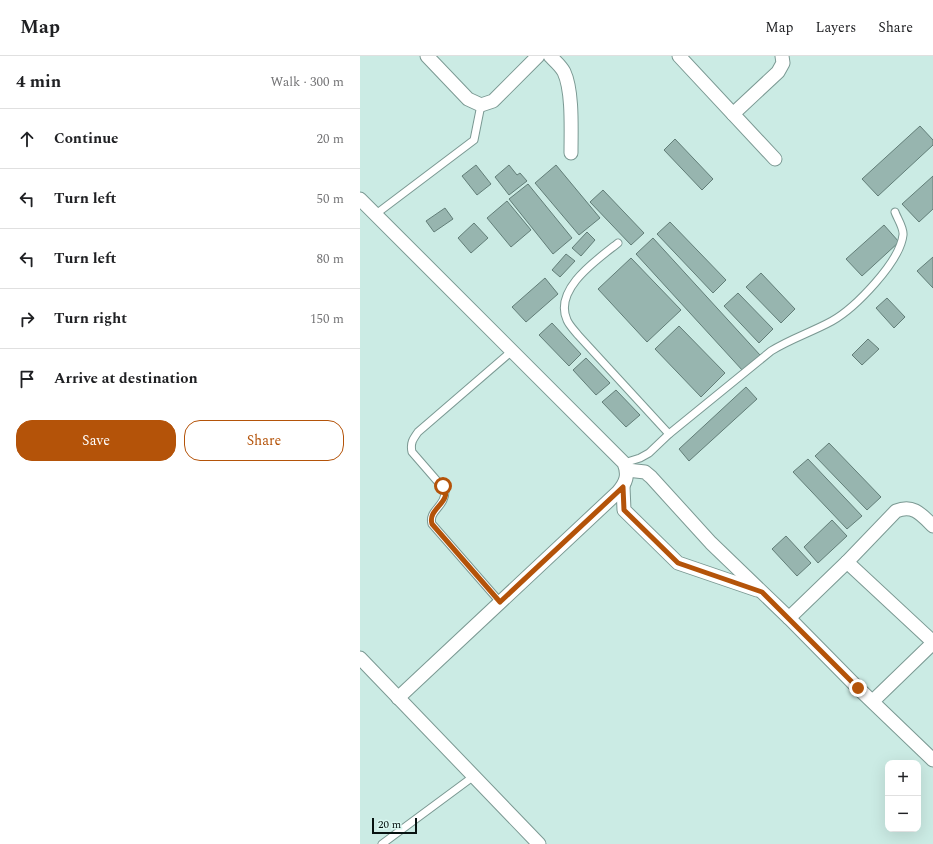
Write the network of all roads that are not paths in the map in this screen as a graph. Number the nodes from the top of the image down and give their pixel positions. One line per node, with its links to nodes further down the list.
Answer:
1 (427, 56): 6 (street)
2 (538, 56): 6 (street)
3 (550, 56): 8 (street)
4 (679, 56): 7 (street)
5 (782, 56): 7 (street)
6 (481, 105): 12 (lane)
7 (733, 114): 9 (street)
8 (571, 153)
9 (775, 160)
10 (360, 198): 12 (street)
11 (895, 212): 15 (lane)
12 (376, 214): 14 (street)
13 (618, 243): 15 (lane)
14 (512, 351): 16 (street); 21 (lane)
15 (669, 434): 16 (lane)
16 (625, 466): 17 (street); 20 (street)
17 (623, 487): 20 (street); 21 (street)
18 (933, 526): 19 (street)
19 (847, 562): 22 (street); 23 (street)
20 (762, 592): 22 (street)
21 (500, 602): 25 (street)
22 (789, 618): 26 (street)
23 (933, 643): 26 (street)
24 (360, 658): 25 (street)
25 (398, 698): 28 (street)
26 (873, 701): 27 (street)
27 (933, 760)
28 (474, 776): 29 (lane); 30 (street)
29 (382, 844)
30 (539, 844)

